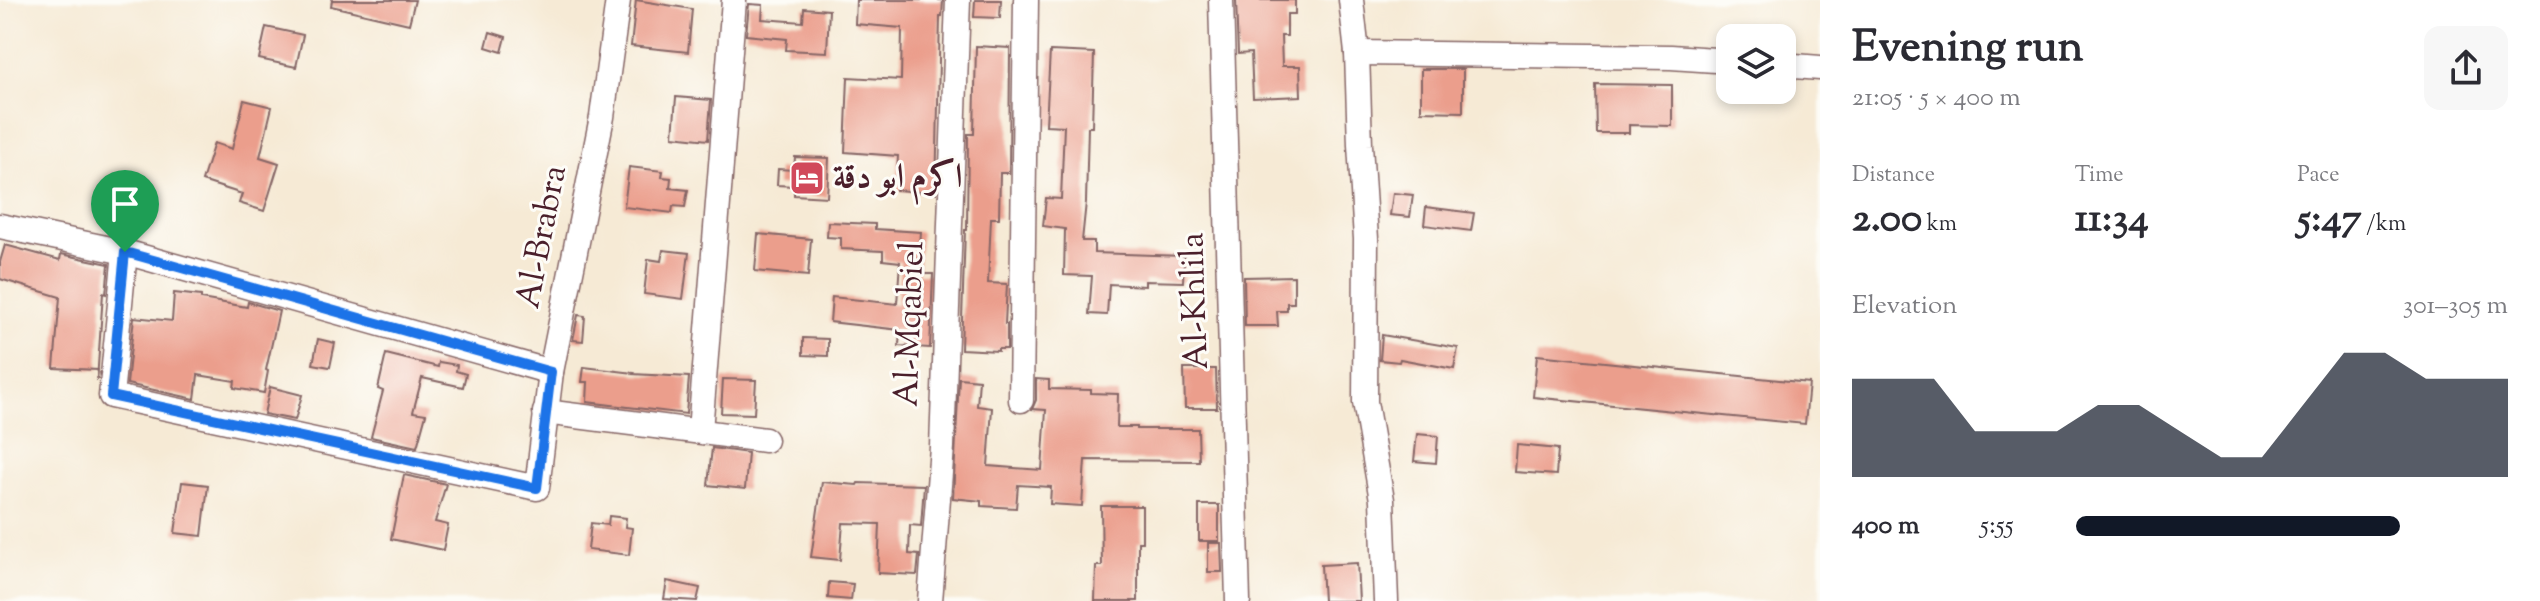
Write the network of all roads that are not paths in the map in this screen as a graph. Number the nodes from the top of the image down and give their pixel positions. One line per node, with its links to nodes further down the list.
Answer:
1 (618, 0): 13 (street, Al-Brabra)
2 (734, 0): 16 (street)
3 (958, 0): 18 (street, Al-Mqabiel)
4 (1026, 0): 14 (street)
5 (1221, 0): 19 (street, Al-Khlila)
6 (1351, 0): 7 (street)
7 (1357, 53): 8 (street); 20 (street)
8 (1716, 60)
9 (1796, 66): 10 (street)
10 (1820, 68)
11 (0, 226): 12 (street)
12 (125, 252): 13 (street); 15 (street, Al-Brabra)
13 (551, 372): 15 (street, Al-Brabra)
14 (1021, 400)
15 (545, 412): 16 (street)
16 (700, 431): 17 (street)
17 (765, 440)
18 (930, 601)
19 (1238, 601)
20 (1386, 601)

